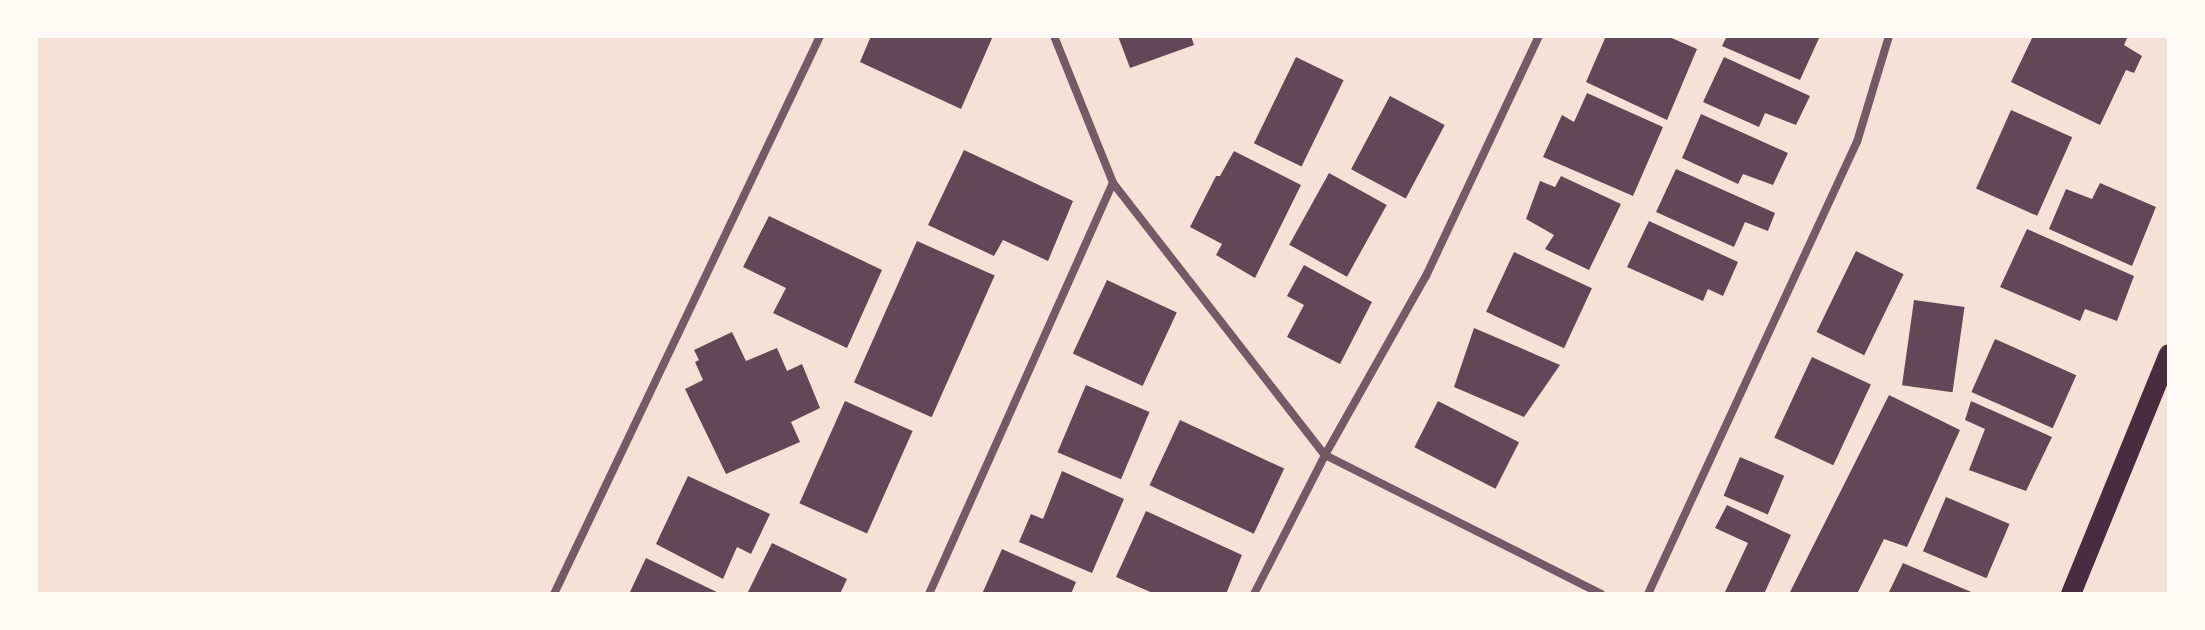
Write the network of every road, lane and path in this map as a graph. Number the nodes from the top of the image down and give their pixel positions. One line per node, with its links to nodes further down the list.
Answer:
1 (820, 36): 8 (street)
2 (1054, 36): 5 (street)
3 (1539, 36): 7 (street)
4 (1889, 36): 12 (street)
5 (1113, 183): 7 (street); 9 (street)
6 (2169, 354): 13 (main road)
7 (1325, 455): 10 (street); 11 (street)
8 (554, 594)
9 (929, 594)
10 (1254, 594)
11 (1601, 594)
12 (1648, 594)
13 (2071, 594)

